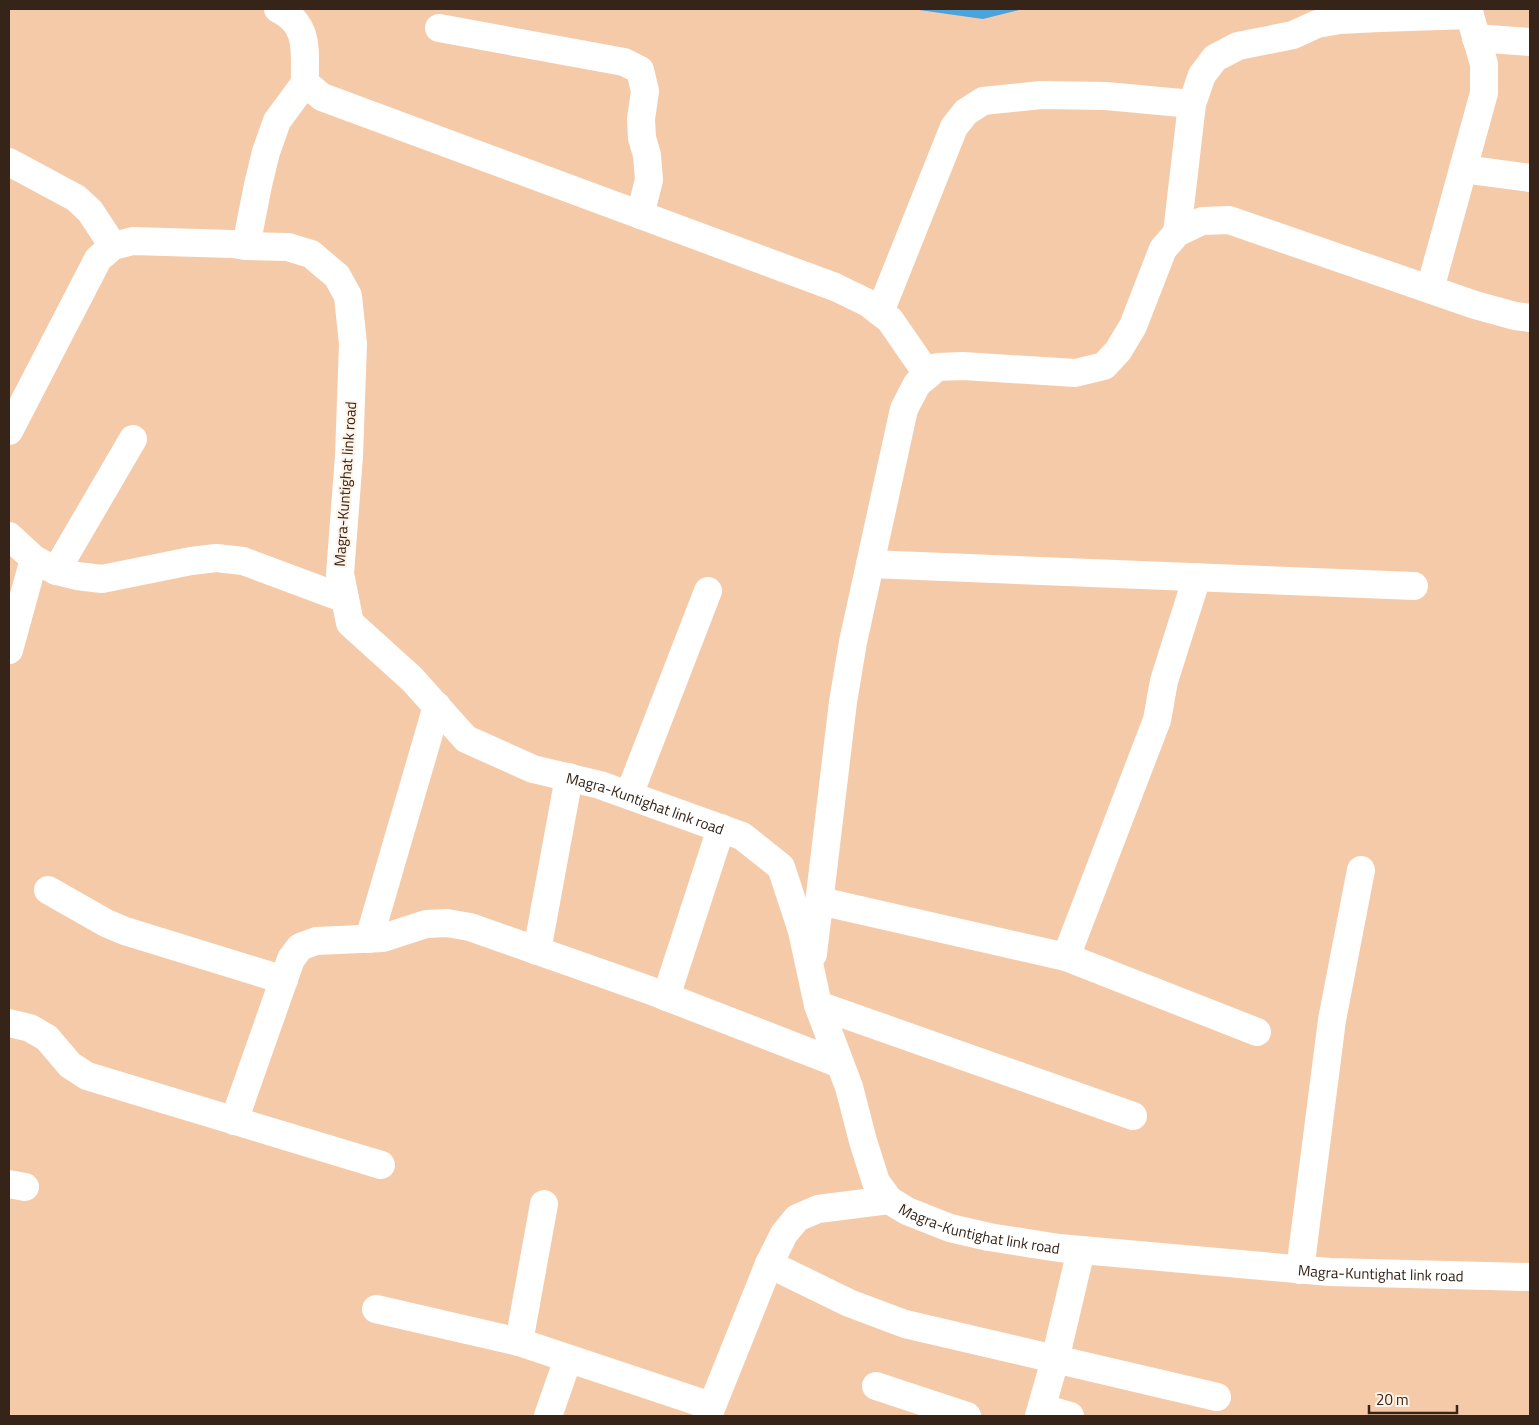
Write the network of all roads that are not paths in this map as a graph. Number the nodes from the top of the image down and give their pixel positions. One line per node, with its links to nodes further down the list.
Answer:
1 (278, 9): 5 (street)
2 (1471, 21): 4 (street); 6 (street); 8 (street)
3 (439, 28): 10 (street)
4 (1530, 42)
5 (305, 83): 10 (street); 13 (street)
6 (1192, 104): 11 (street); 15 (street)
7 (9, 162): 12 (street)
8 (1463, 169): 9 (street); 14 (street)
9 (1530, 178)
10 (640, 215): 15 (street)
11 (1177, 233): 14 (street); 17 (street)
12 (113, 246): 13 (street, Magra-Kuntighat link road); 18 (street)
13 (246, 246): 26 (street, Magra-Kuntighat link road)
14 (1430, 289): 16 (street)
15 (880, 312): 17 (street)
16 (1530, 318)
17 (928, 375): 21 (street)
18 (9, 431)
19 (133, 439): 22 (street)
20 (9, 536): 22 (street)
21 (870, 564): 23 (street); 34 (street)
22 (45, 565): 26 (street); 27 (street)
23 (1197, 577): 24 (street); 37 (street)
24 (1414, 586)
25 (708, 591): 30 (street)
26 (345, 599): 28 (street, Magra-Kuntighat link road)
27 (9, 650)
28 (437, 706): 29 (street, Magra-Kuntighat link road); 35 (street)
29 (569, 777): 30 (street, Magra-Kuntighat link road); 36 (street)
30 (629, 795): 31 (street, Magra-Kuntighat link road)
31 (721, 828): 38 (street, Magra-Kuntighat link road); 40 (street)
32 (1361, 870): 52 (street)
33 (48, 890): 39 (street)
34 (820, 901): 37 (street); 38 (street)
35 (369, 939): 36 (street); 39 (street)
36 (537, 951): 40 (street)
37 (1066, 957): 43 (street)
38 (811, 973): 41 (street, Magra-Kuntighat link road)
39 (284, 980): 46 (street)
40 (666, 997): 44 (street)
41 (818, 1005): 44 (street, Magra-Kuntighat link road); 45 (street)
42 (9, 1023): 46 (street)
43 (1257, 1032)
44 (840, 1064): 48 (street, Magra-Kuntighat link road)
45 (1133, 1116)
46 (234, 1121): 47 (street)
47 (381, 1165)
48 (889, 1200): 50 (street, Magra-Kuntighat link road); 51 (street)
49 (544, 1204): 55 (street)
50 (1082, 1250): 52 (street, Magra-Kuntighat link road); 57 (street)
51 (768, 1264): 57 (street); 60 (street)
52 (1300, 1270): 53 (street, Magra-Kuntighat link road)
53 (1530, 1277)
54 (376, 1309): 55 (street)
55 (519, 1342): 56 (street)
56 (568, 1358): 60 (street); 62 (street)
57 (1055, 1360): 59 (street); 61 (street)
58 (876, 1386): 63 (street)
59 (1216, 1397)
60 (710, 1411)
61 (1041, 1412): 64 (street)
62 (550, 1416)
63 (967, 1416)
64 (1070, 1416)

